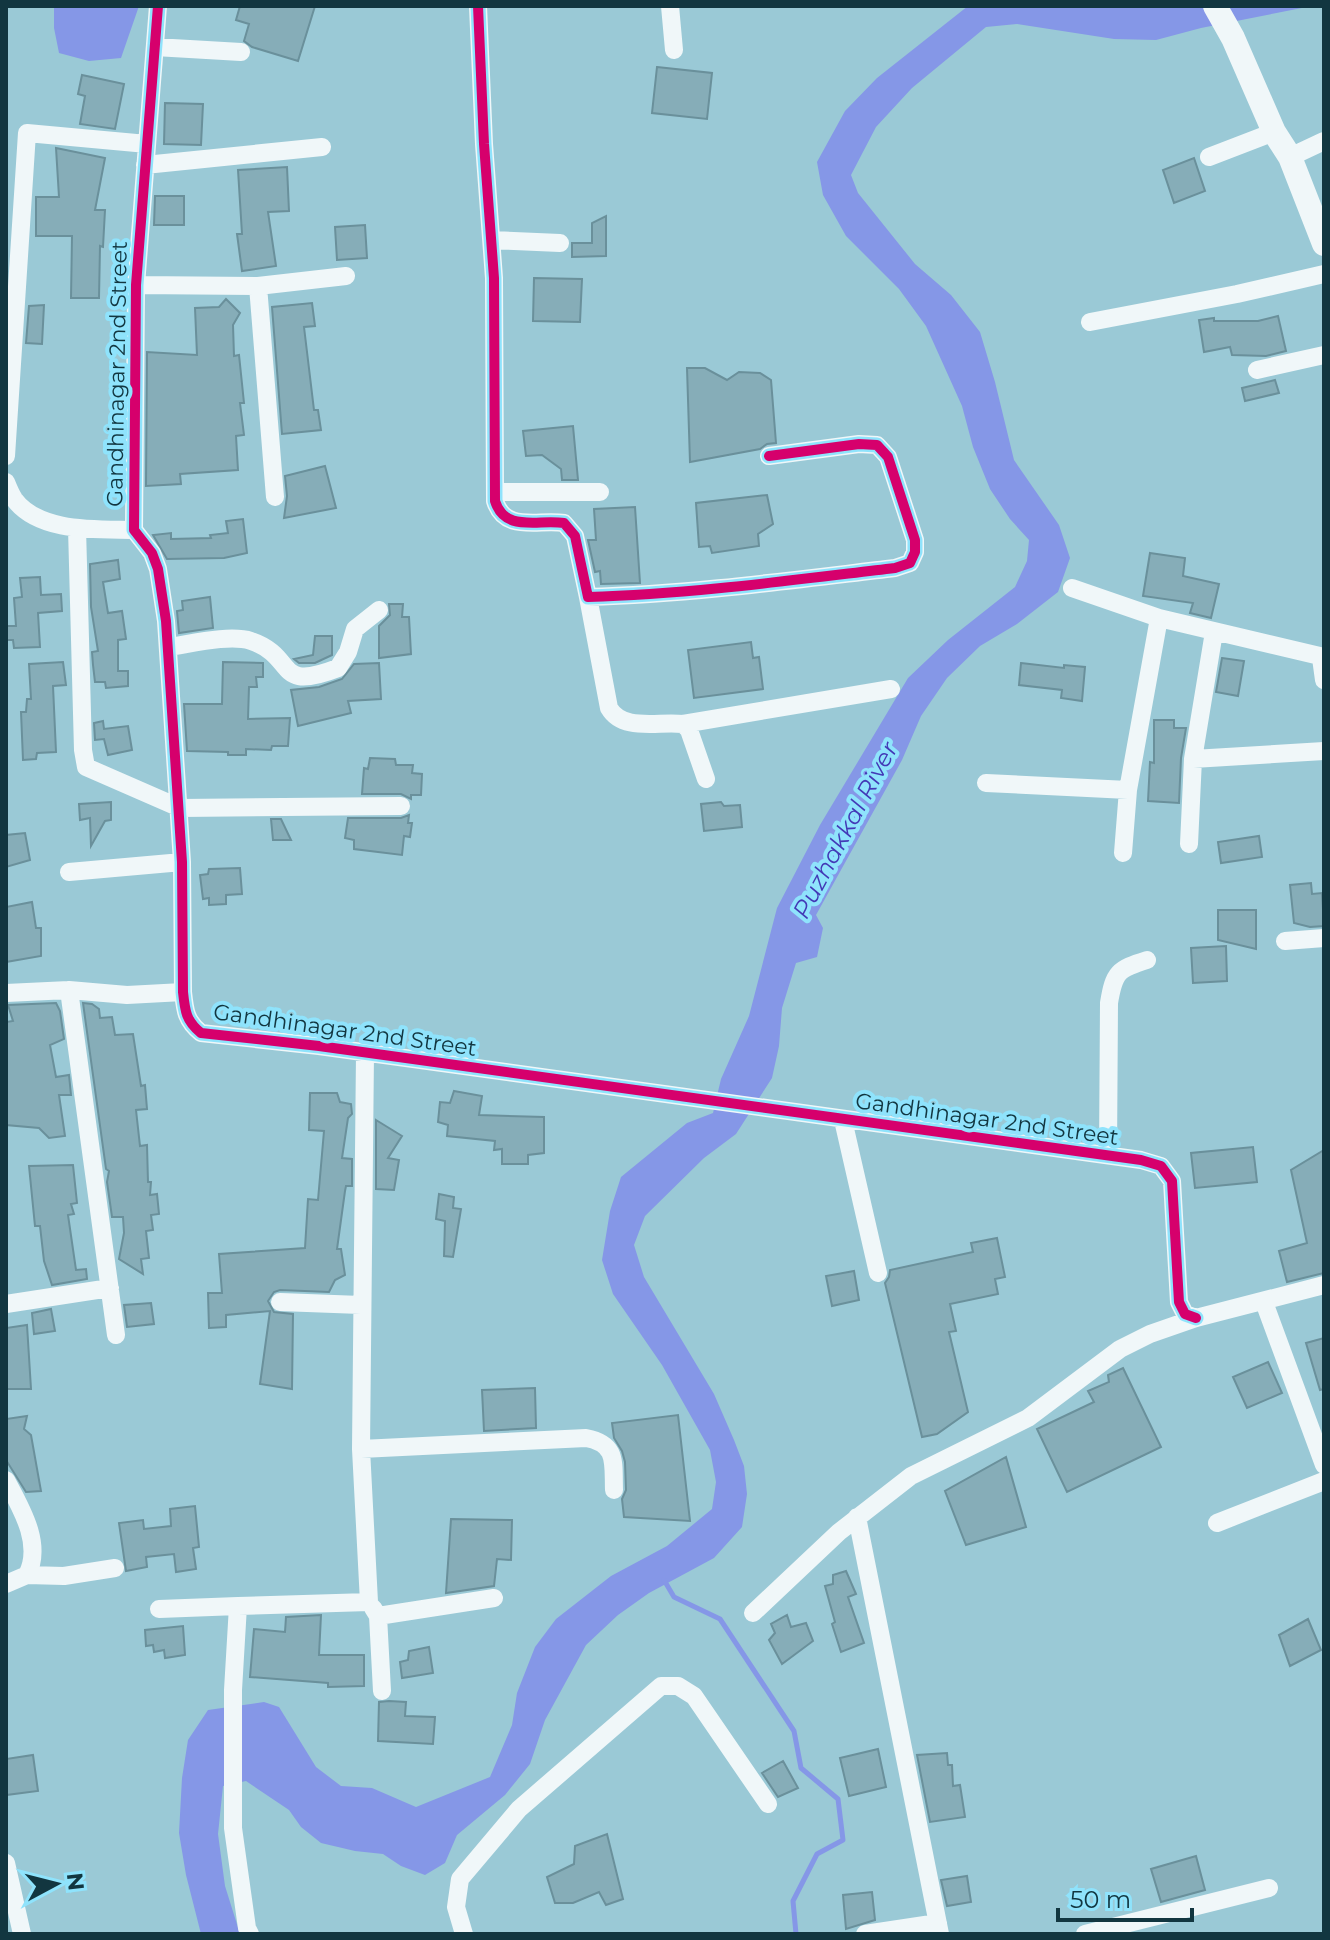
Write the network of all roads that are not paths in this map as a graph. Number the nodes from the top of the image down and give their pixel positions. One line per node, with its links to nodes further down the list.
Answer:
1 (158, 6): 5 (street, Gandhinagar 2nd Street)
2 (478, 6): 15 (street)
3 (670, 6): 6 (street)
4 (1215, 6): 8 (main road)
5 (155, 47): 7 (street); 10 (street, Gandhinagar 2nd Street)
6 (674, 50)
7 (241, 52)
8 (1274, 132): 12 (street); 13 (main road)
9 (1324, 141): 13 (street)
10 (147, 144): 14 (street, Gandhinagar 2nd Street); 25 (street)
11 (322, 147): 14 (street)
12 (1209, 157)
13 (1290, 157): 17 (main road)
14 (145, 165): 20 (street, Gandhinagar 2nd Street)
15 (493, 240): 16 (street); 28 (street)
16 (560, 243)
17 (1324, 244)
18 (1324, 274): 22 (street)
19 (346, 276): 21 (street)
20 (136, 285): 21 (street); 32 (street, Gandhinagar 2nd Street)
21 (258, 286): 30 (street)
22 (1090, 322)
23 (1324, 355): 24 (street)
24 (1257, 370)
25 (6, 456)
26 (769, 456): 34 (street)
27 (6, 482): 31 (street)
28 (495, 492): 29 (street); 34 (street)
29 (600, 492)
30 (275, 497)
31 (77, 528): 32 (street); 49 (street)
32 (134, 530): 38 (street, Gandhinagar 2nd Street)
33 (1072, 588): 36 (street)
34 (588, 597): 42 (street)
35 (379, 610): 38 (street)
36 (1159, 618): 37 (street); 47 (street)
37 (1214, 632): 39 (street); 44 (street)
38 (168, 647): 49 (street, Gandhinagar 2nd Street)
39 (1323, 658): 40 (street)
40 (1324, 680)
41 (891, 689): 42 (street)
42 (683, 724): 45 (street)
43 (1324, 751): 44 (street)
44 (1193, 759): 50 (street)
45 (706, 779)
46 (986, 783): 47 (street)
47 (1128, 790): 51 (street)
48 (401, 806): 49 (street)
49 (180, 808): 52 (street, Gandhinagar 2nd Street)
50 (1189, 844)
51 (1123, 853)
52 (182, 862): 53 (street); 58 (street, Gandhinagar 2nd Street)
53 (69, 872)
54 (1324, 938): 55 (street)
55 (1285, 941)
56 (1147, 960): 62 (street)
57 (69, 990): 58 (street); 59 (street); 65 (street)
58 (183, 992): 60 (street, Gandhinagar 2nd Street)
59 (6, 993)
60 (365, 1053): 61 (street, Gandhinagar 2nd Street); 69 (street)
61 (843, 1120): 62 (street, Gandhinagar 2nd Street); 63 (street)
62 (1108, 1155): 70 (street, Gandhinagar 2nd Street)
63 (878, 1273)
64 (1324, 1285): 67 (street)
65 (110, 1288): 68 (street); 71 (street)
66 (280, 1302): 69 (street)
67 (1264, 1302): 70 (street); 73 (street)
68 (6, 1304)
69 (361, 1305): 72 (street)
70 (1196, 1318): 77 (street)
71 (116, 1335)
72 (361, 1449): 76 (street); 85 (street)
73 (1324, 1465)
74 (6, 1480): 80 (street)
75 (1324, 1481): 78 (street)
76 (614, 1490)
77 (857, 1517): 86 (street); 91 (street)
78 (1217, 1523)
79 (115, 1568): 80 (street)
80 (27, 1575): 81 (street)
81 (6, 1584)
82 (494, 1598): 85 (street)
83 (238, 1606): 84 (street); 85 (street); 93 (street)
84 (159, 1609)
85 (373, 1609): 87 (street)
86 (753, 1613)
87 (382, 1691)
88 (768, 1804): 94 (street)
89 (6, 1863): 92 (street)
90 (1269, 1888): 96 (street)
91 (939, 1928): 95 (street)
92 (22, 1934)
93 (250, 1934)
94 (464, 1934)
95 (865, 1934)
96 (1085, 1934)

